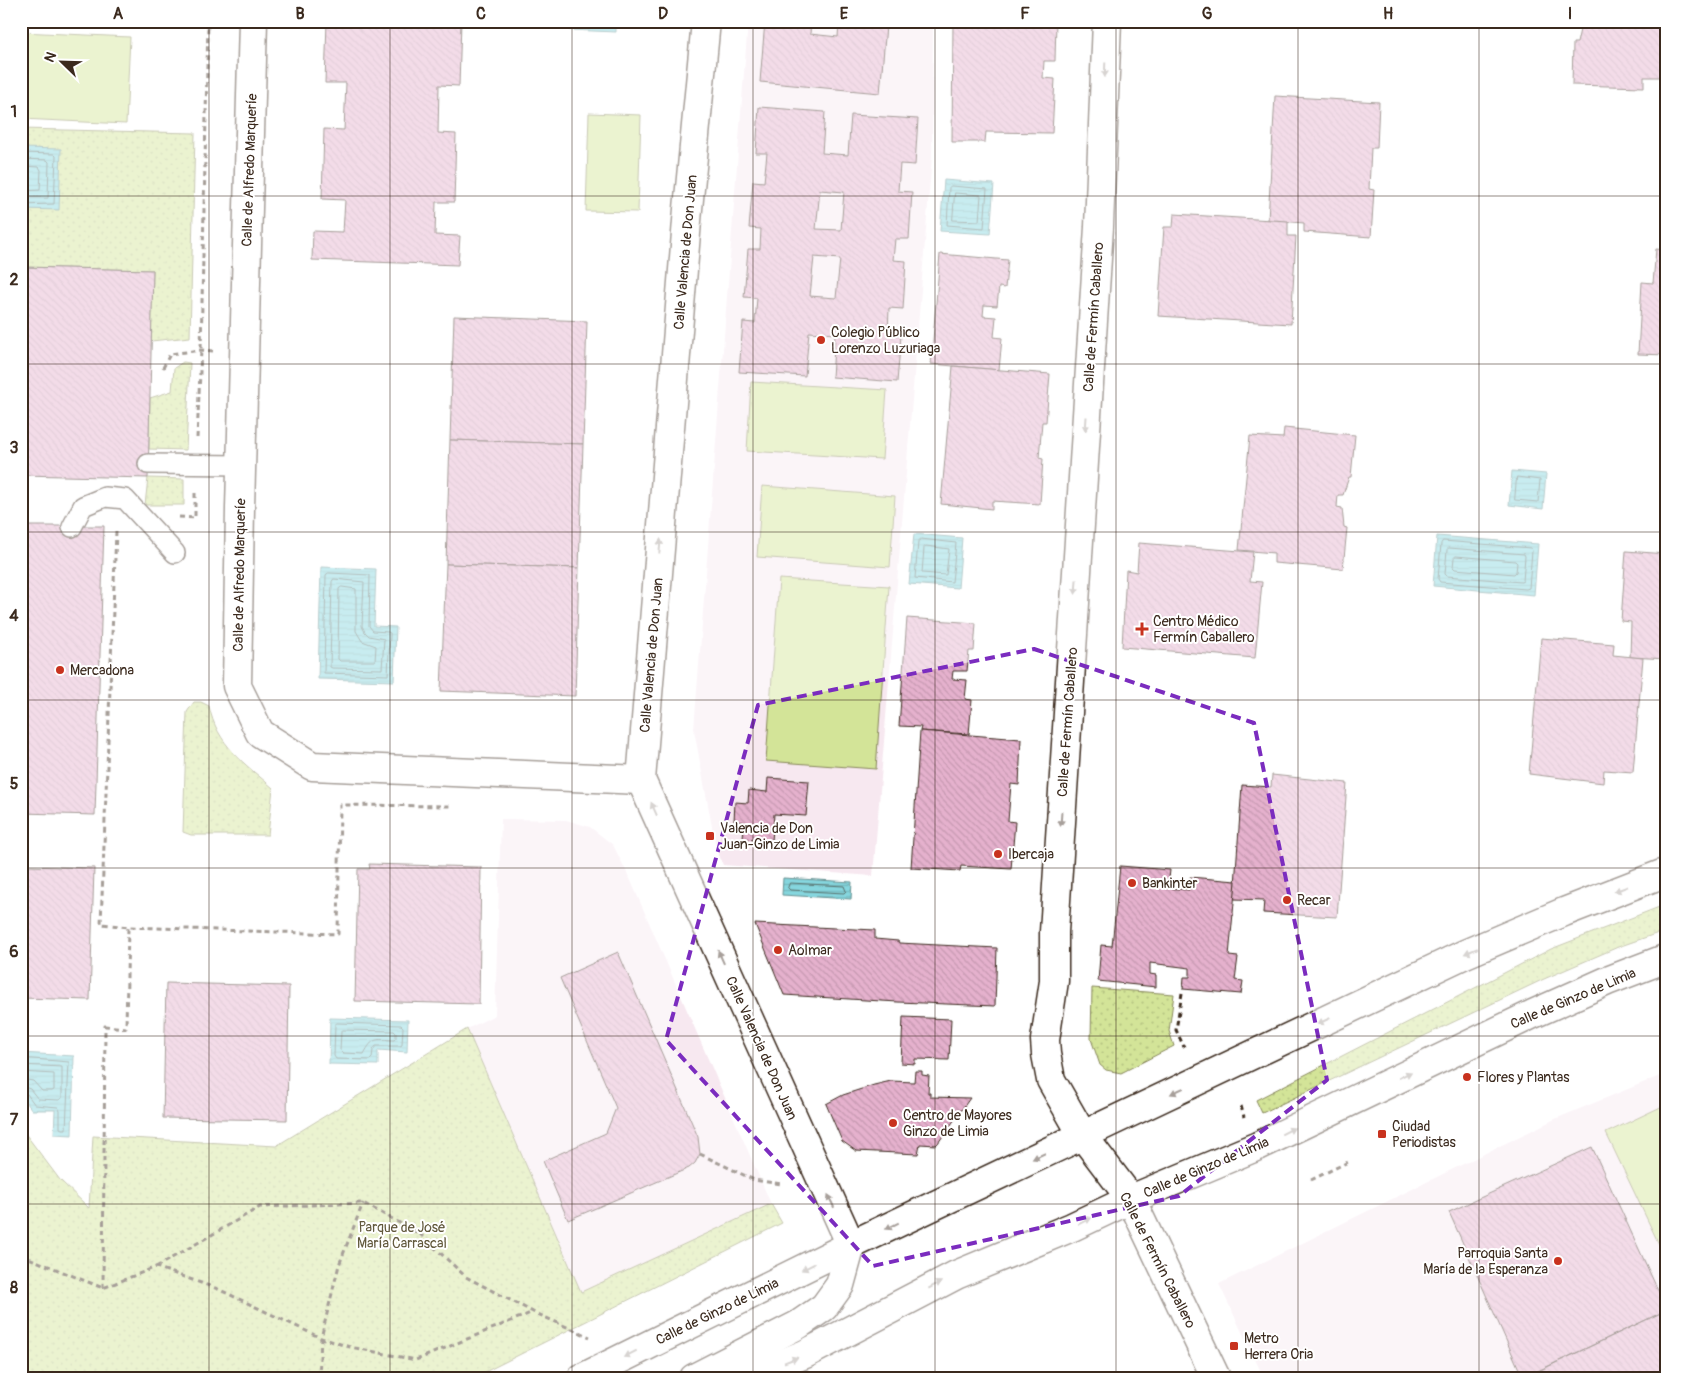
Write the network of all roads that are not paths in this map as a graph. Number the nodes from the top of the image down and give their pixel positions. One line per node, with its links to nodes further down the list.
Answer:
1 (253, 21): 5 (street, Calle de Alfredo Marqueríe)
2 (706, 21): 8 (street, Calle Valencia de Don Juan, one-way to 2)
3 (1107, 21): 11 (street, Calle de Fermín Caballero, one-way to 11)
4 (148, 464): 5 (lane)
5 (241, 465): 8 (street, Calle de Alfredo Marqueríe)
6 (72, 527): 7 (lane)
7 (175, 553)
8 (640, 780): 13 (street, Calle Valencia de Don Juan, one-way to 8)
9 (1667, 872): 11 (street, Calle de Ginzo de Limia, one-way to 11)
10 (1667, 958): 12 (street, Calle de Ginzo de Limia, one-way to 10)
11 (1083, 1136): 12 (street, Calle de Fermín Caballero); 13 (street, Calle de Ginzo de Limia, one-way to 13)
12 (1130, 1199): 16 (street, Calle de Ginzo de Limia, one-way to 12); 17 (street, Calle de Fermín Caballero)
13 (852, 1245): 14 (street, Calle de Ginzo de Limia, one-way to 14); 15 (street)
14 (582, 1378)
15 (694, 1378)
16 (746, 1378)
17 (1216, 1378)

